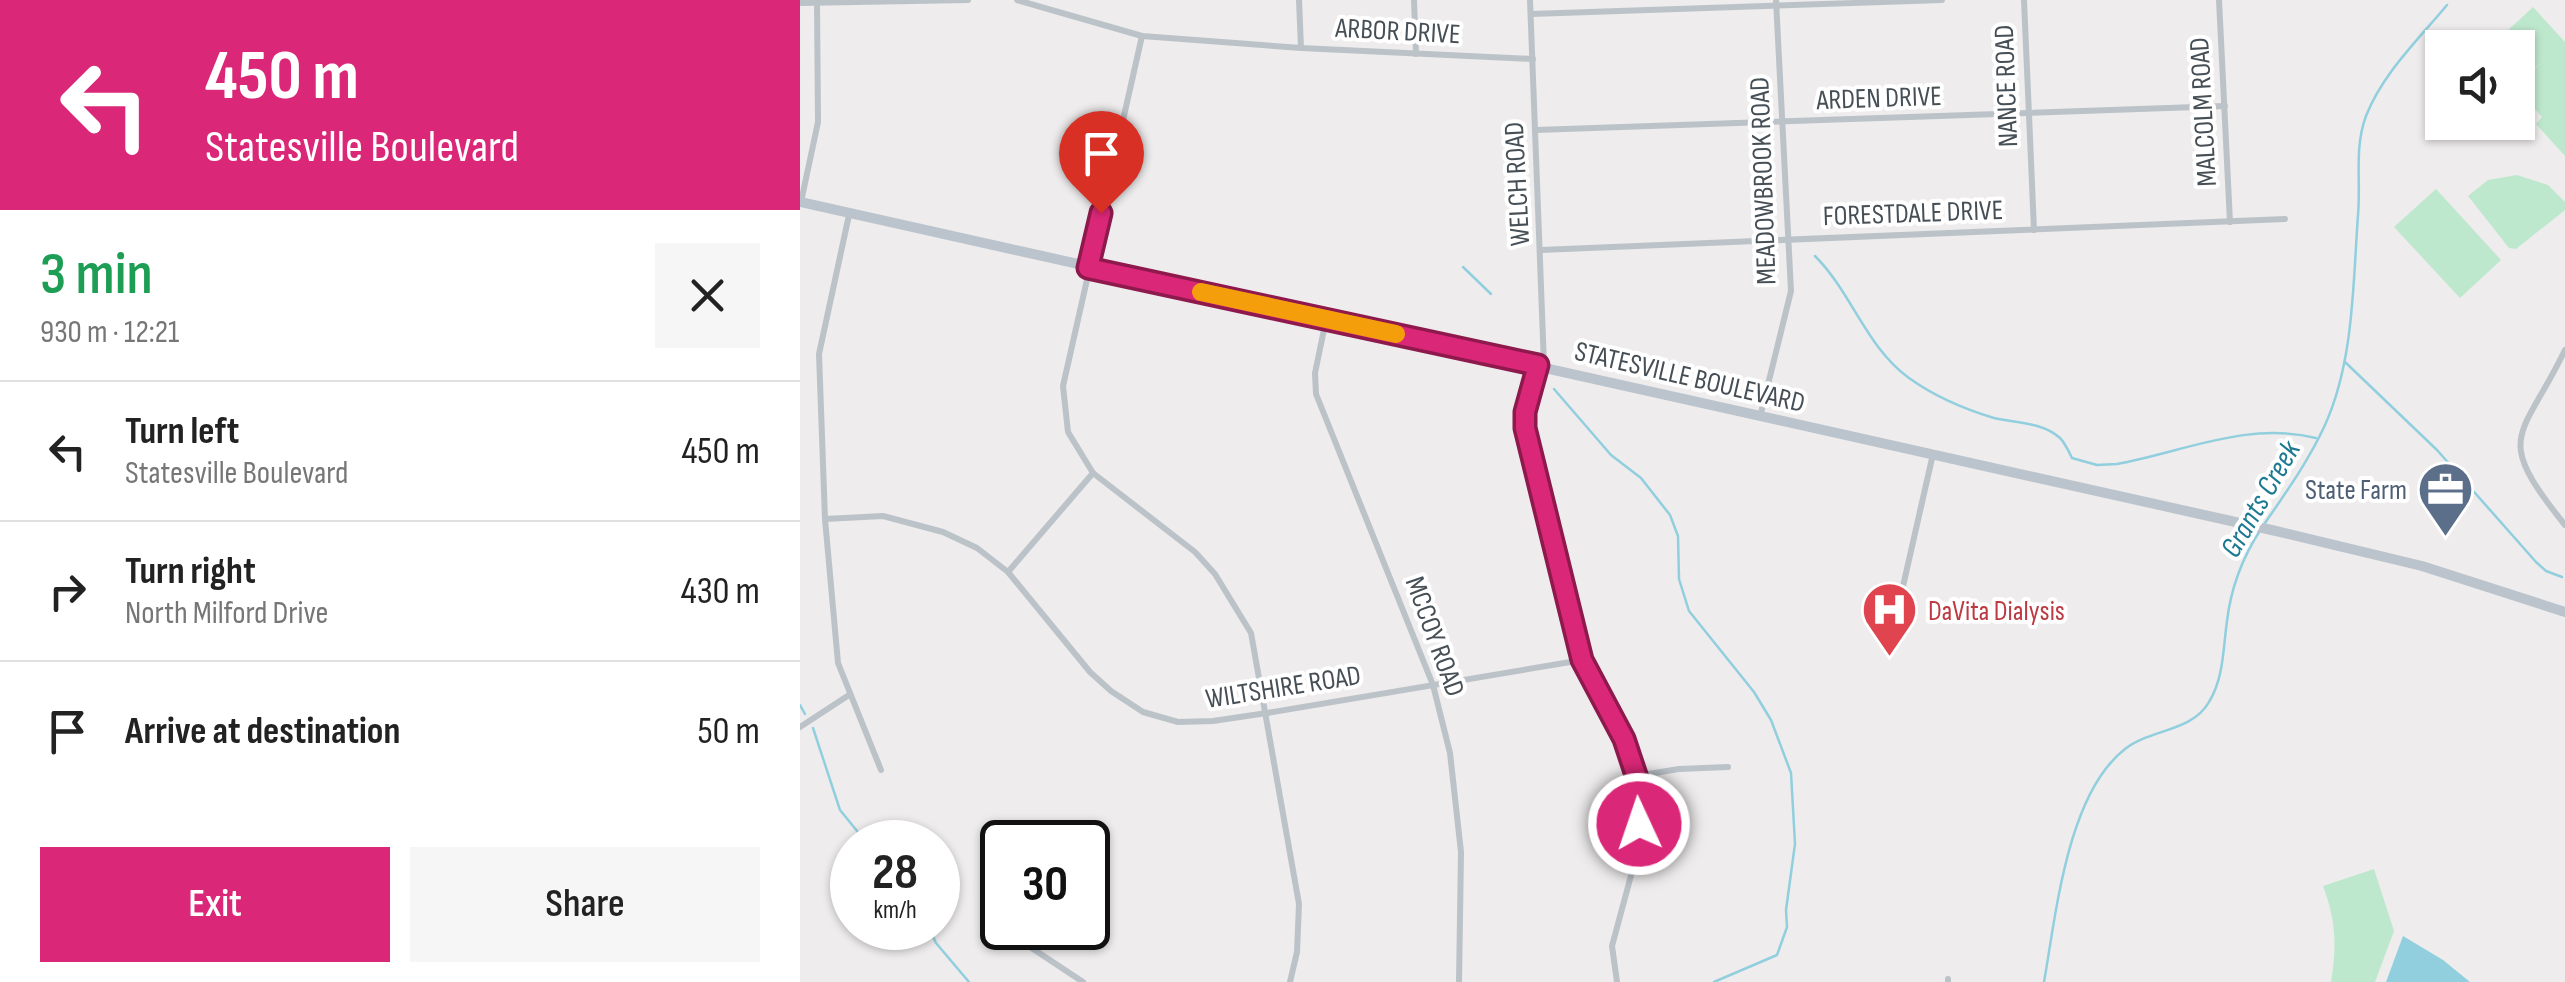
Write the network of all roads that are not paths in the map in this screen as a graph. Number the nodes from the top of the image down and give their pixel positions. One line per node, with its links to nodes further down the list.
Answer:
1 (968, 0): 10 (street)
2 (1017, 0): 13 (street, ARBOR DRIVE)
3 (1300, 0): 14 (street)
4 (1414, 0): 15 (street)
5 (1530, 0): 12 (street, WELCH ROAD)
6 (1942, 0): 11 (street)
7 (2024, 0): 18 (street, NANCE ROAD)
8 (2219, 0): 17 (street, MALCOLM ROAD)
9 (800, 3): 10 (street)
10 (817, 3): 21 (street)
11 (1776, 3): 12 (street); 19 (street, MEADOWBROOK ROAD)
12 (1531, 14): 16 (street, WELCH ROAD)
13 (1142, 36): 14 (street, ARBOR DRIVE); 28 (street)
14 (1301, 48): 15 (street, ARBOR DRIVE)
15 (1416, 54): 16 (street, ARBOR DRIVE)
16 (1533, 59): 20 (street, WELCH ROAD)
17 (2225, 106): 18 (street, ARDEN DRIVE); 24 (street, MALCOLM ROAD)
18 (2028, 114): 19 (street, ARDEN DRIVE); 25 (street, NANCE ROAD)
19 (1784, 123): 20 (street, ARDEN DRIVE); 26 (street, MEADOWBROOK ROAD)
20 (1536, 130): 27 (street, WELCH ROAD)
21 (800, 202): 22 (main road, STATESVILLE BOULEVARD)
22 (848, 215): 28 (main road, STATESVILLE BOULEVARD); 36 (street)
23 (2286, 219): 24 (street, FORESTDALE DRIVE)
24 (2230, 222): 25 (street, FORESTDALE DRIVE)
25 (2034, 230): 26 (street, FORESTDALE DRIVE)
26 (1788, 239): 27 (street, FORESTDALE DRIVE); 33 (street, MEADOWBROOK ROAD)
27 (1541, 250): 31 (street, WELCH ROAD)
28 (1088, 268): 29 (main road, STATESVILLE BOULEVARD); 35 (street)
29 (1326, 319): 31 (main road, STATESVILLE BOULEVARD); 42 (street, MCCOY ROAD)
30 (2565, 350): 32 (street)
31 (1541, 365): 33 (main road, STATESVILLE BOULEVARD); 41 (street, WELCH ROAD)
32 (2561, 368): 37 (street)
33 (1760, 417): 34 (main road, STATESVILLE BOULEVARD)
34 (1932, 454): 39 (street); 40 (main road, STATESVILLE BOULEVARD)
35 (1093, 473): 38 (street); 44 (street)
36 (825, 518): 38 (street, WILTSHIRE ROAD); 43 (street)
37 (2565, 525)
38 (1008, 572): 44 (street, WILTSHIRE ROAD)
39 (1902, 595)
40 (2565, 612)
41 (1582, 660): 42 (street, WILTSHIRE ROAD); 48 (street, WELCH ROAD)
42 (1434, 685): 44 (street, WILTSHIRE ROAD); 52 (street, MCCOY ROAD)
43 (850, 695): 45 (street); 47 (street)
44 (1267, 713): 51 (street)
45 (800, 727)
46 (1728, 767): 48 (street)
47 (881, 770)
48 (1636, 776): 53 (street, WELCH ROAD)
49 (1032, 950): 50 (street)
50 (1084, 982)
51 (1290, 982)
52 (1459, 982)
53 (1616, 982)

